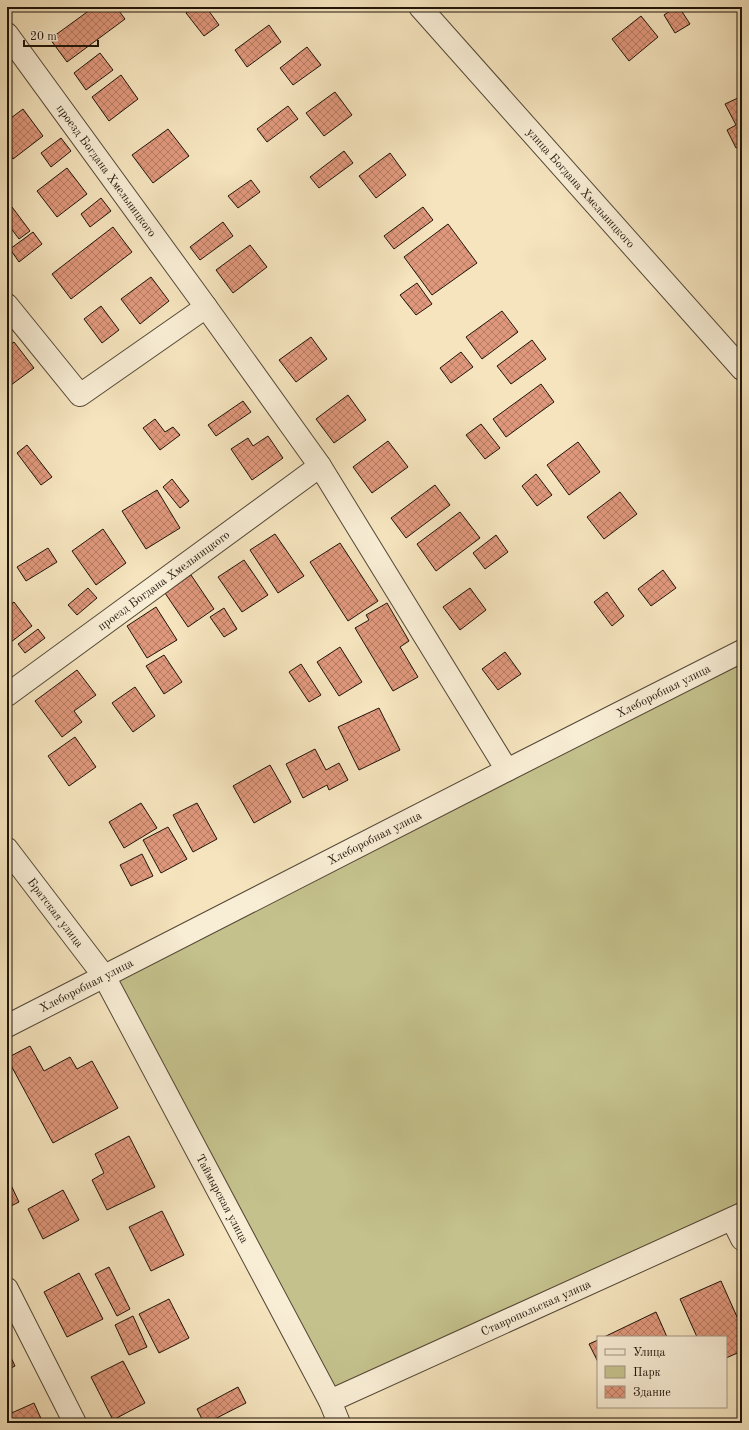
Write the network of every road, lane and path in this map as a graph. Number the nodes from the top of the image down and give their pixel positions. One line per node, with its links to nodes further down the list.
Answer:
1 (420, 7): 5 (street, улица Богдана Хмельницкого)
2 (7, 34): 4 (street, проезд Богдана Хмельницкого)
3 (7, 305): 4 (street)
4 (206, 307): 6 (street, проезд Богдана Хмельницкого)
5 (742, 369)
6 (320, 466): 8 (street, проезд Богдана Хмельницкого); 9 (street, проезд Богдана Хмельницкого)
7 (742, 651): 9 (street, Хлеборобная улица)
8 (7, 695)
9 (507, 770): 11 (street, Хлеборобная улица)
10 (7, 849): 11 (street, Братская улица)
11 (104, 976): 12 (street, Хлеборобная улица); 16 (street, Таймырская улица)
12 (7, 1026)
13 (737, 1216): 14 (street); 16 (street, Ставропольская улица)
14 (742, 1239)
15 (7, 1289): 17 (street)
16 (330, 1401): 18 (street, Таймырская улица)
17 (76, 1423)
18 (339, 1423)

